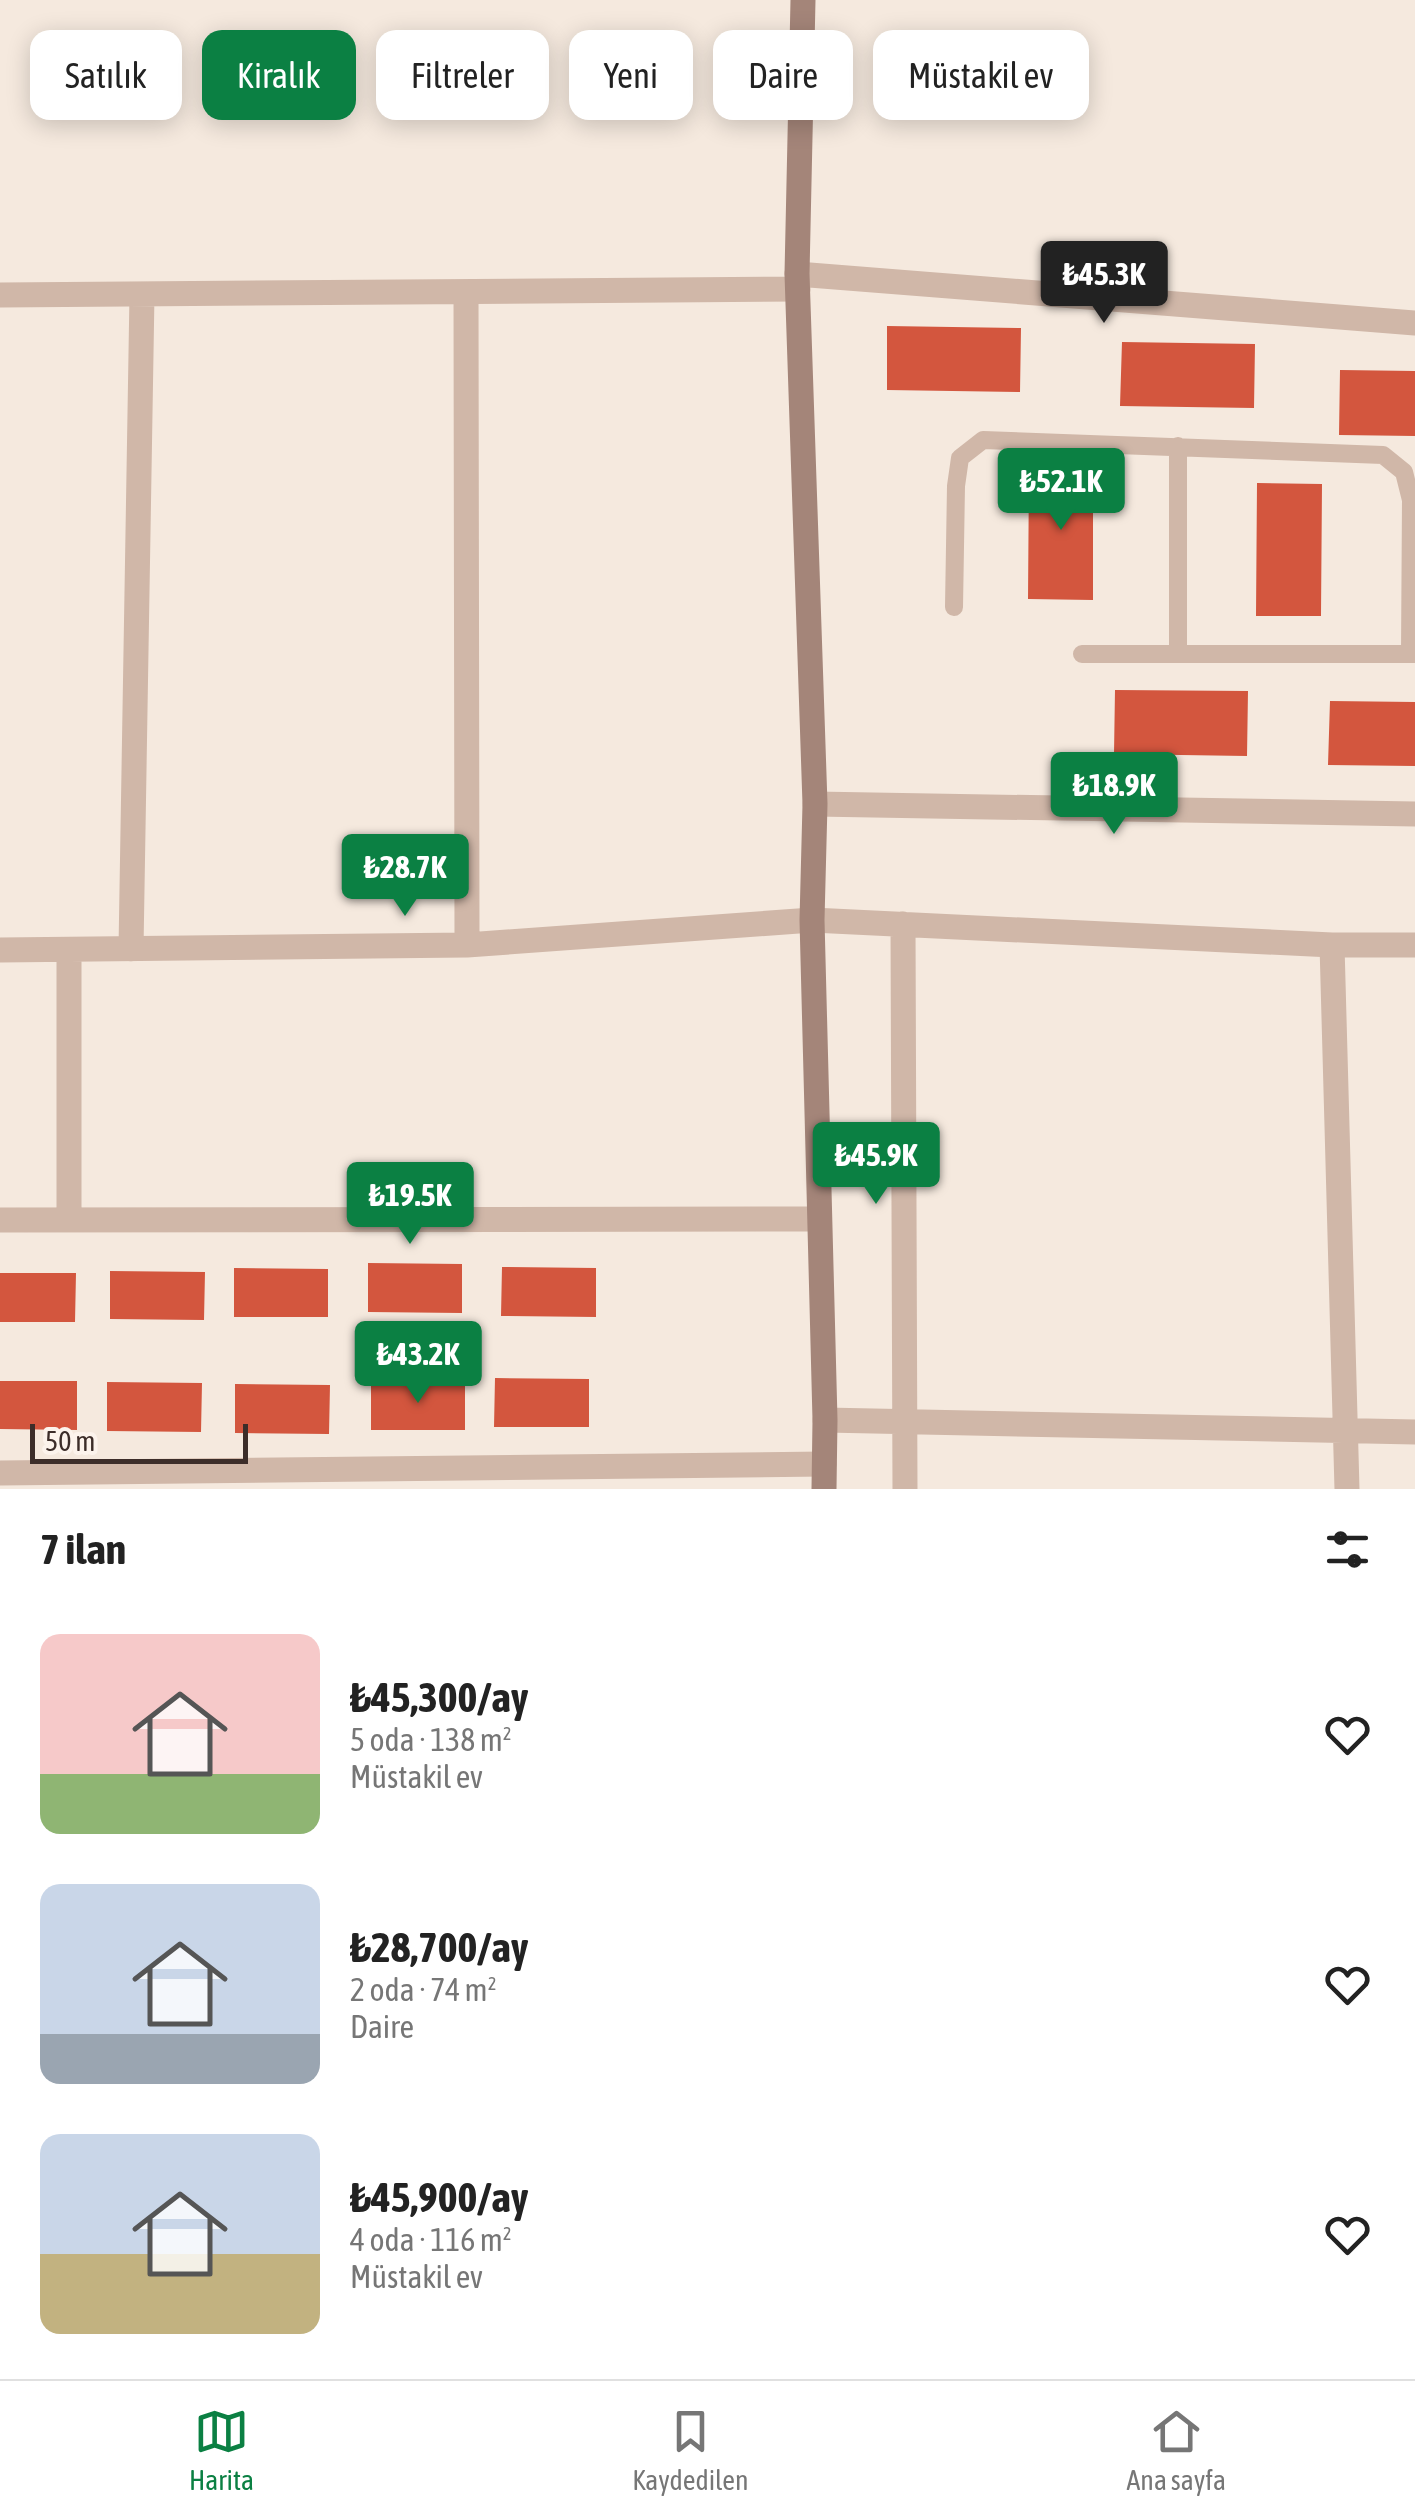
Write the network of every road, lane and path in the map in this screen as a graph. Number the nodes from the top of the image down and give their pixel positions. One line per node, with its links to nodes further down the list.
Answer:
1 (803, 0): 2 (street)
2 (798, 282): 3 (street); 6 (street); 12 (street)
3 (466, 292): 4 (street); 18 (street)
4 (142, 294): 5 (street); 19 (street)
5 (0, 295)
6 (1415, 323)
7 (1178, 446): 8 (lane); 9 (lane); 11 (lane)
8 (954, 607)
9 (1178, 653): 10 (lane); 11 (lane)
10 (1082, 654)
11 (1413, 654)
12 (815, 804): 13 (street); 14 (street)
13 (1415, 814)
14 (812, 920): 15 (street); 18 (street); 22 (street)
15 (903, 924): 16 (street); 26 (street)
16 (1332, 945): 17 (street); 27 (street)
17 (1415, 945)
18 (467, 946): 19 (street)
19 (132, 949): 21 (street)
20 (0, 950): 21 (street)
21 (69, 950): 24 (street)
22 (819, 1218): 24 (street); 25 (street)
23 (0, 1220): 24 (street)
24 (69, 1220)
25 (825, 1420): 26 (street); 30 (street)
26 (904, 1422): 27 (street); 31 (street)
27 (1345, 1431): 28 (street); 32 (street)
28 (1415, 1432)
29 (0, 1473): 30 (street)
30 (824, 1476)
31 (906, 1489)
32 (1347, 1489)

